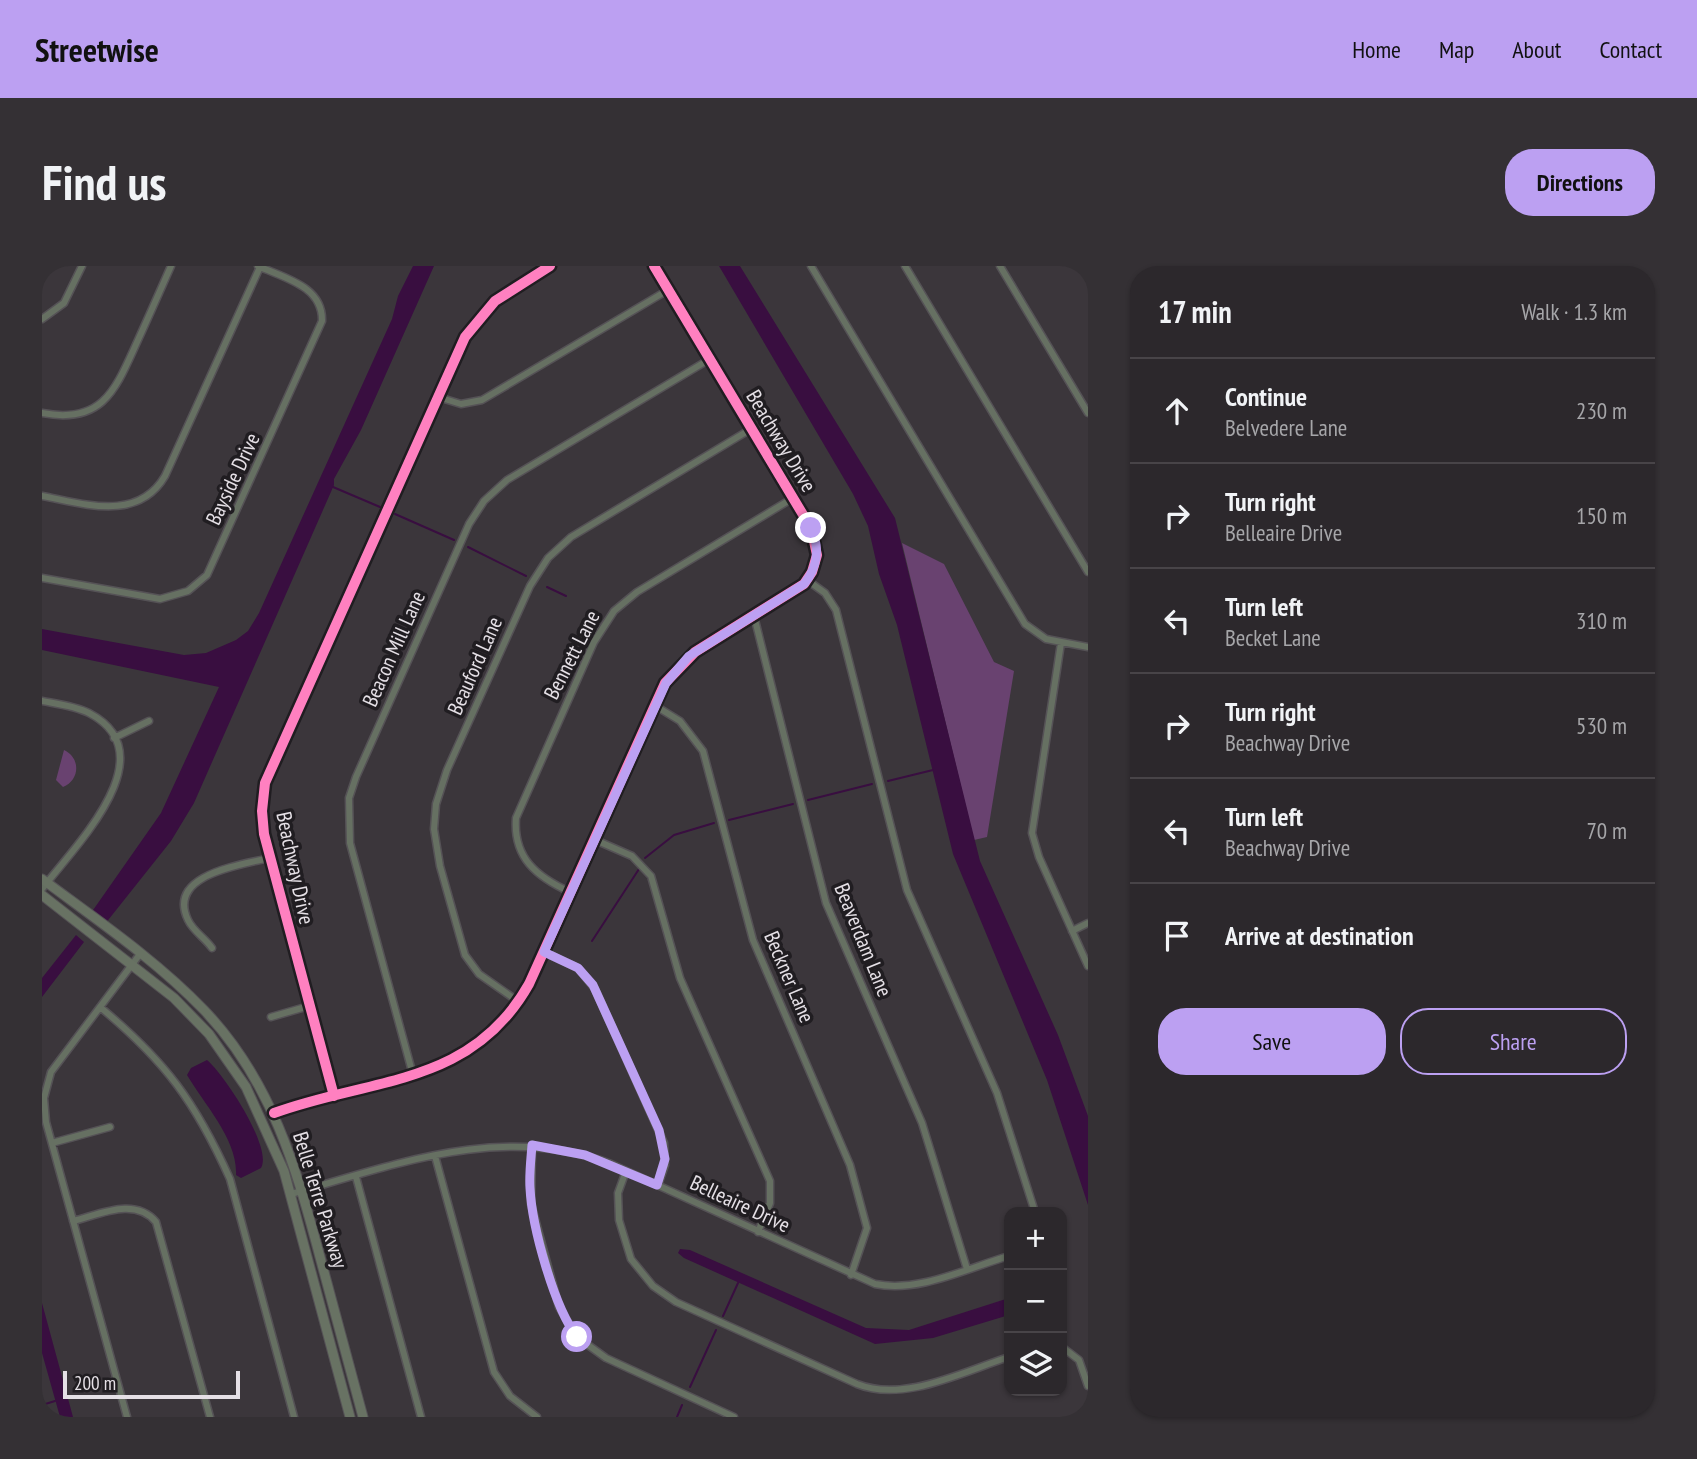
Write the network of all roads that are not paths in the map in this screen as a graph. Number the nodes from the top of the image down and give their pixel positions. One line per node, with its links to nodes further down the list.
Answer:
1 (82, 266): 10 (street)
2 (171, 266): 13 (street)
3 (259, 266): 16 (street); 19 (street, Bayside Drive)
4 (550, 266): 12 (street, Beachway Drive)
5 (654, 266): 9 (street, Beachway Drive)
6 (811, 266): 22 (street)
7 (905, 266): 18 (street)
8 (1000, 266): 14 (street)
9 (668, 290): 11 (street, Beachway Drive); 12 (street)
10 (42, 319)
11 (710, 359): 15 (street, Beachway Drive); 44 (street, Beacon Mill Lane)
12 (438, 397): 29 (street, Beachway Drive)
13 (42, 413)
14 (1088, 414)
15 (751, 429): 17 (street, Beachway Drive); 40 (street, Beauford Lane)
16 (42, 496)
17 (793, 498): 20 (street, Beachway Drive); 31 (street, Bennett Lane)
18 (1088, 572)
19 (42, 578)
20 (807, 580): 21 (street); 56 (street)
21 (754, 616): 25 (street); 60 (street, Beaverdam Lane)
22 (1061, 643): 23 (street); 34 (street)
23 (1088, 647)
24 (42, 701): 27 (street)
25 (654, 705): 28 (street); 61 (street, Beckner Lane)
26 (149, 721): 27 (street)
27 (114, 738): 30 (street)
28 (593, 839): 31 (street); 58 (street)
29 (269, 858): 35 (street); 41 (street, Beachway Drive)
30 (44, 884): 37 (main road, Belle Terre Parkway)
31 (570, 892): 36 (street)
32 (42, 895): 38 (main road, Belle Terre Parkway)
33 (1088, 923): 34 (street)
34 (1072, 931): 39 (street)
35 (212, 948)
36 (544, 952): 40 (street); 53 (street)
37 (140, 954): 38 (street); 46 (main road, Belle Terre Parkway)
38 (132, 964): 42 (street); 55 (main road, Belle Terre Parkway)
39 (1088, 966)
40 (519, 1002): 44 (street)
41 (309, 1006): 43 (street); 45 (street, Beachway Drive)
42 (100, 1007): 48 (street); 67 (street)
43 (271, 1017)
44 (413, 1075): 45 (street)
45 (334, 1096): 46 (street)
46 (274, 1113): 54 (main road, Belle Terre Parkway)
47 (110, 1127): 48 (street)
48 (52, 1143): 57 (street)
49 (532, 1145): 50 (street, Belleaire Drive); 51 (street, Belleaire Drive); 72 (street)
50 (435, 1156): 52 (street, Belleaire Drive); 71 (street)
51 (626, 1171): 53 (street, Belleaire Drive); 63 (street)
52 (356, 1177): 54 (street, Belleaire Drive); 70 (street)
53 (657, 1185): 58 (street, Belleaire Drive)
54 (302, 1191): 55 (street, Belleaire Drive); 69 (main road, Belle Terre Parkway)
55 (291, 1194): 68 (main road, Belle Terre Parkway)
56 (1033, 1207)
57 (73, 1221): 65 (street); 66 (street)
58 (758, 1232): 61 (street, Belleaire Drive)
59 (1004, 1257): 60 (street, Belleaire Drive)
60 (967, 1269): 61 (street, Belleaire Drive)
61 (851, 1275)
62 (1067, 1351): 64 (street)
63 (1004, 1359)
64 (1088, 1386)
65 (127, 1417)
66 (210, 1417)
67 (294, 1417)
68 (351, 1417)
69 (363, 1417)
70 (421, 1417)
71 (537, 1417)
72 (734, 1417)

